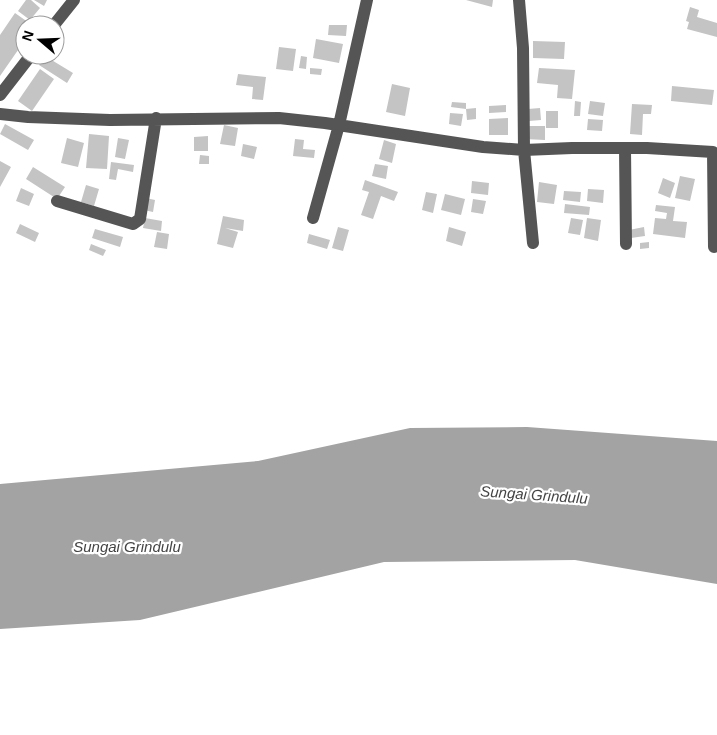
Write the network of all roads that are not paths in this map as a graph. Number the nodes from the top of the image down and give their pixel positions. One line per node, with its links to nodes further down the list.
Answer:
1 (74, 0): 4 (street)
2 (368, 0): 9 (street)
3 (519, 0): 11 (street)
4 (62, 15)
5 (23, 65): 6 (street)
6 (0, 95)
7 (0, 114): 8 (street)
8 (156, 118): 9 (street); 13 (street)
9 (339, 125): 11 (street); 14 (street)
10 (625, 148): 11 (street); 12 (street); 16 (street)
11 (524, 150): 15 (street)
12 (715, 151): 17 (street)
13 (57, 201)
14 (313, 218)
15 (533, 243)
16 (626, 244)
17 (714, 247)

